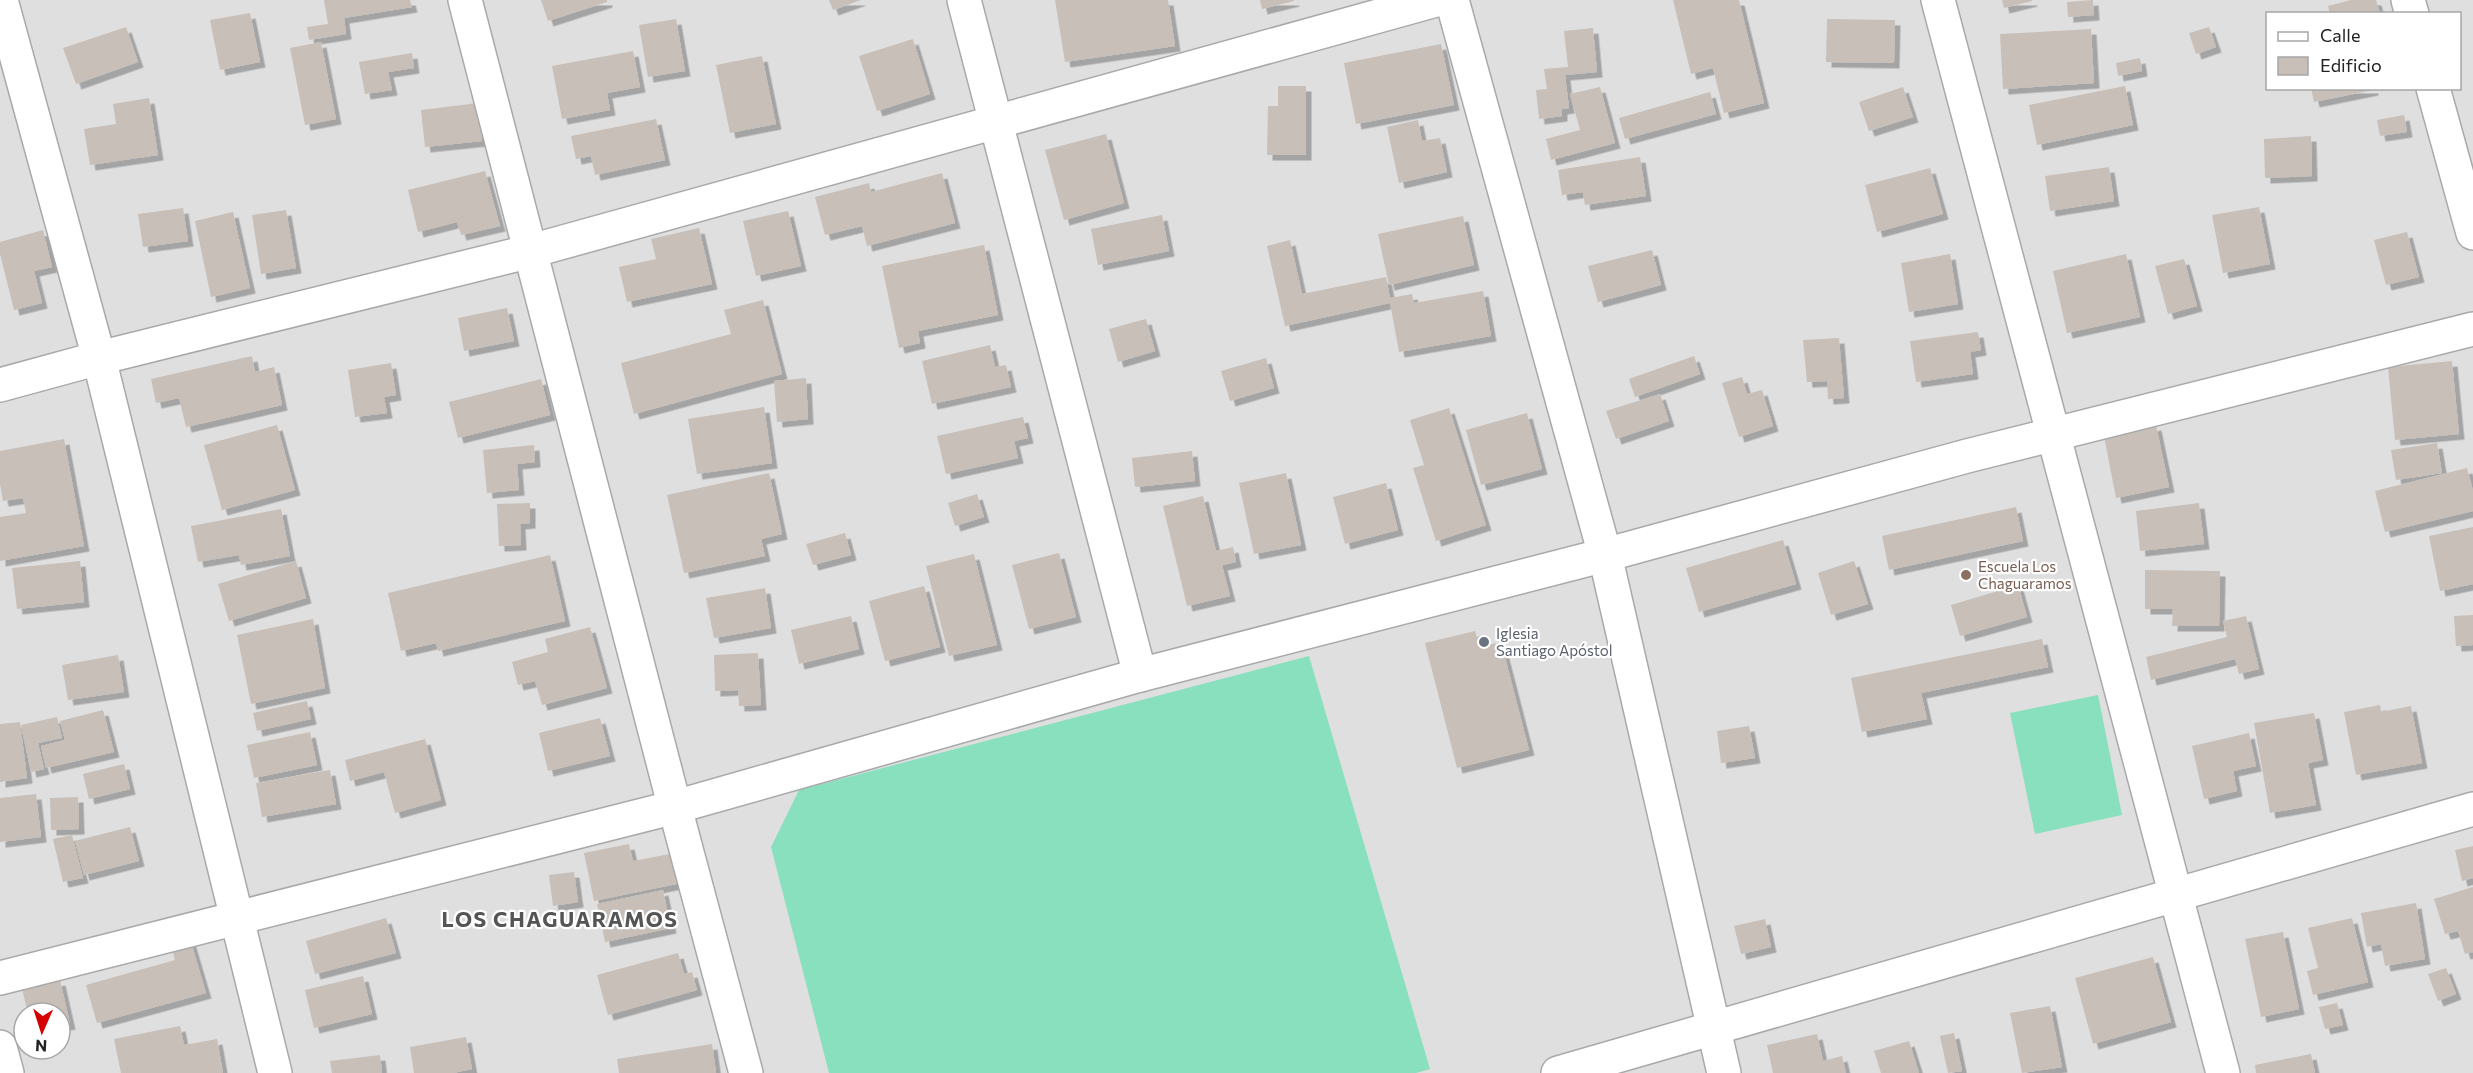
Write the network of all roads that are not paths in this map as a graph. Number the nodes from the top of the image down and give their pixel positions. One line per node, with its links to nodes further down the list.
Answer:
1 (1, 0): 12 (street)
2 (465, 0): 10 (street)
3 (964, 0): 8 (street)
4 (1436, 0): 8 (street)
5 (1452, 0): 15 (street)
6 (1938, 0): 14 (street)
7 (2434, 90): 9 (street)
8 (996, 122): 10 (street); 16 (street)
9 (2473, 232)
10 (531, 251): 12 (street); 17 (street)
11 (2473, 329): 14 (street)
12 (99, 358): 13 (street); 20 (street)
13 (0, 385)
14 (2052, 435): 15 (street); 19 (street)
15 (1605, 555): 16 (street); 22 (street)
16 (1140, 675): 17 (street)
17 (675, 807): 20 (street); 26 (street)
18 (2473, 809): 19 (street)
19 (2175, 894): 22 (street); 29 (street)
20 (236, 919): 21 (street); 25 (street)
21 (0, 978)
22 (1713, 1027): 27 (street); 28 (street)
23 (0, 1047): 24 (street)
24 (7, 1073)
25 (275, 1073)
26 (746, 1073)
27 (1558, 1073)
28 (1724, 1073)
29 (2223, 1073)

